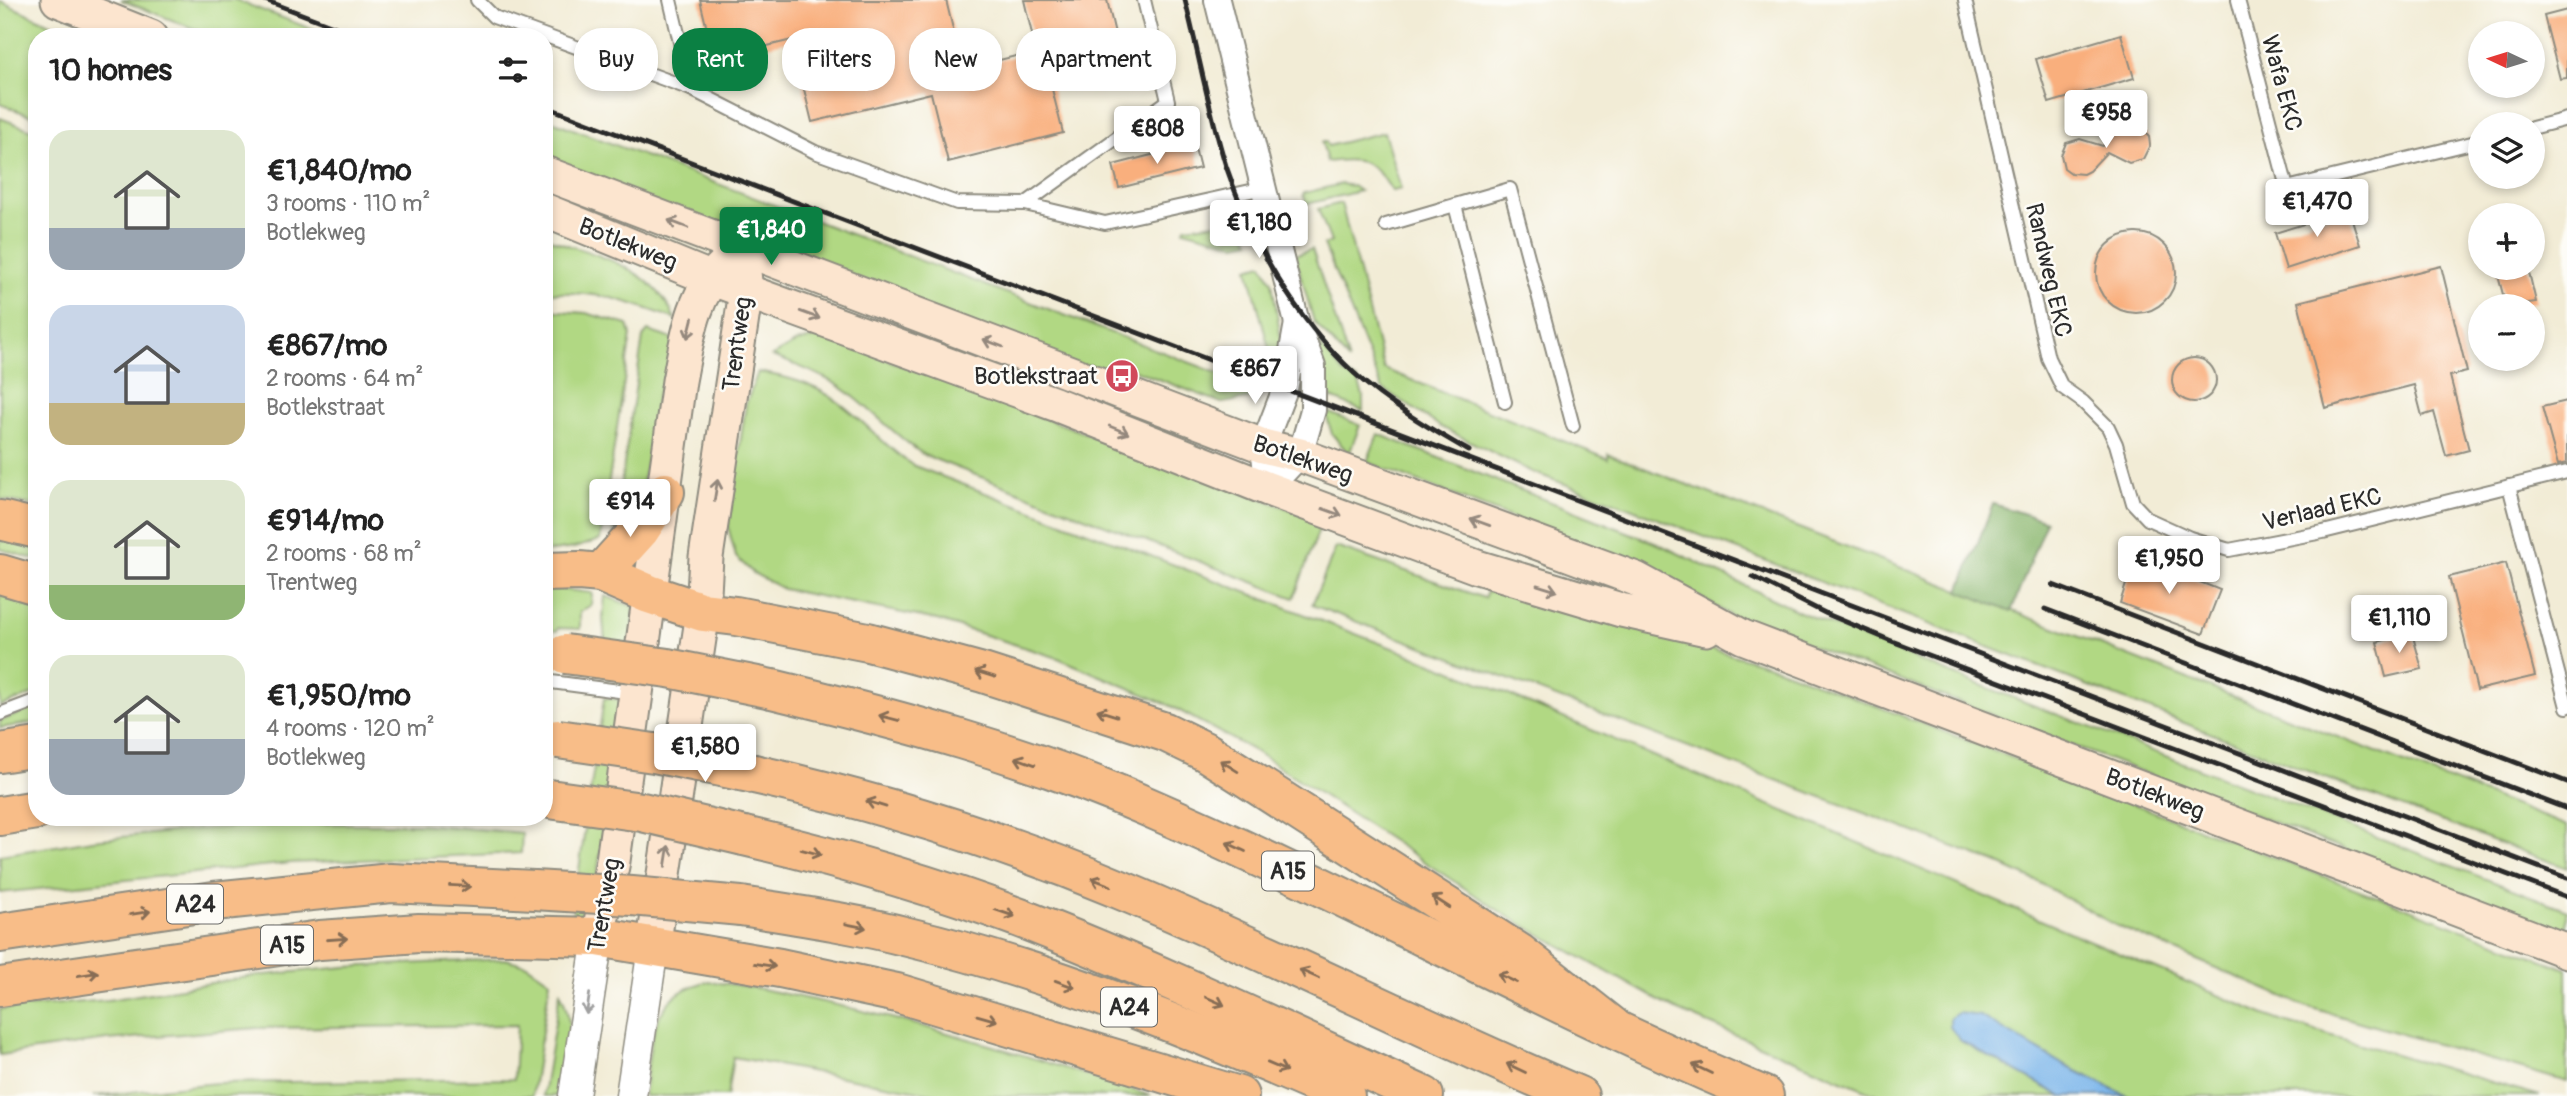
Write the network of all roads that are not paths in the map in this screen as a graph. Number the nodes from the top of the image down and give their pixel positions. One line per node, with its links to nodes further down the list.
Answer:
1 (58, 0): 8 (main road)
2 (477, 0): 9 (lane)
3 (670, 0): 10 (lane)
4 (1144, 0): 19 (lane)
5 (1217, 0): 18 (street)
6 (1965, 0): 35 (lane, Randweg EKC)
7 (2238, 0): 16 (lane, Wafa EKC)
8 (128, 28)
9 (524, 28)
10 (677, 28)
11 (553, 39): 12 (lane)
12 (672, 82)
13 (695, 91): 19 (lane)
14 (2567, 119): 15 (lane)
15 (2545, 125)
16 (2468, 144)
17 (553, 176): 23 (main road, Botlekweg, one-way to 17)
18 (1264, 188): 19 (lane); 26 (street)
19 (1025, 204)
20 (1454, 205): 22 (lane); 27 (lane); 28 (lane)
21 (553, 214): 24 (main road, Botlekweg)
22 (1386, 225)
23 (742, 248): 24 (main road, Trentweg); 25 (main road, Trentweg); 29 (main road, Botlekweg, one-way to 23)
24 (710, 278): 25 (main road, Botlekweg); 34 (main road, Trentweg, one-way to 34)
25 (746, 291): 33 (main road, Botlekweg, one-way to 33); 43 (main road, Trentweg, one-way to 25)
26 (1297, 323): 29 (street); 30 (street)
27 (1505, 402)
28 (1573, 426)
29 (1263, 446): 30 (main road, Botlekweg); 33 (street)
30 (1300, 456): 33 (street); 44 (main road, Botlekweg, one-way to 30)
31 (2567, 472): 32 (lane, Verlaad EKC)
32 (2509, 486): 35 (lane, Verlaad EKC); 49 (lane)
33 (1268, 489): 44 (main road, Botlekweg, one-way to 44)
34 (665, 492): 39 (highway); 42 (main road, Trentweg)
35 (2148, 519)
36 (0, 520): 37 (highway)
37 (28, 527)
38 (553, 572): 39 (highway, A15)
39 (601, 573): 42 (highway, A15)
40 (0, 574): 41 (highway)
41 (28, 582)
42 (649, 594): 43 (highway, A15); 47 (main road, Trentweg)
43 (703, 612): 59 (main road, Trentweg, one-way to 43); 62 (highway, A15, one-way to 43)
44 (1743, 637): 60 (main road, Botlekweg)
45 (553, 663): 62 (highway, A15, one-way to 45, bridge)
46 (553, 664): 47 (lane)
47 (635, 693): 58 (main road, Trentweg)
48 (28, 703): 50 (lane)
49 (2567, 707)
50 (0, 714)
51 (553, 739): 68 (highway, one-way to 51, bridge)
52 (28, 748): 53 (highway)
53 (0, 753)
54 (553, 800): 67 (highway, one-way to 67, bridge)
55 (28, 811): 56 (highway)
56 (0, 816)
57 (0, 933): 66 (highway, A24, one-way to 66, bridge)
58 (598, 937): 59 (highway, A15); 61 (highway, A15, one-way to 58); 63 (street, Trentweg, one-way to 63)
59 (653, 948): 64 (street, Trentweg); 65 (highway, A15, one-way to 65)
60 (2567, 951)
61 (0, 986)
62 (1613, 1027): 69 (highway, A15, one-way to 62)
63 (575, 1096)
64 (631, 1096)
65 (1239, 1096)
66 (1345, 1096)
67 (1424, 1096)
68 (1578, 1096)
69 (1764, 1096)

